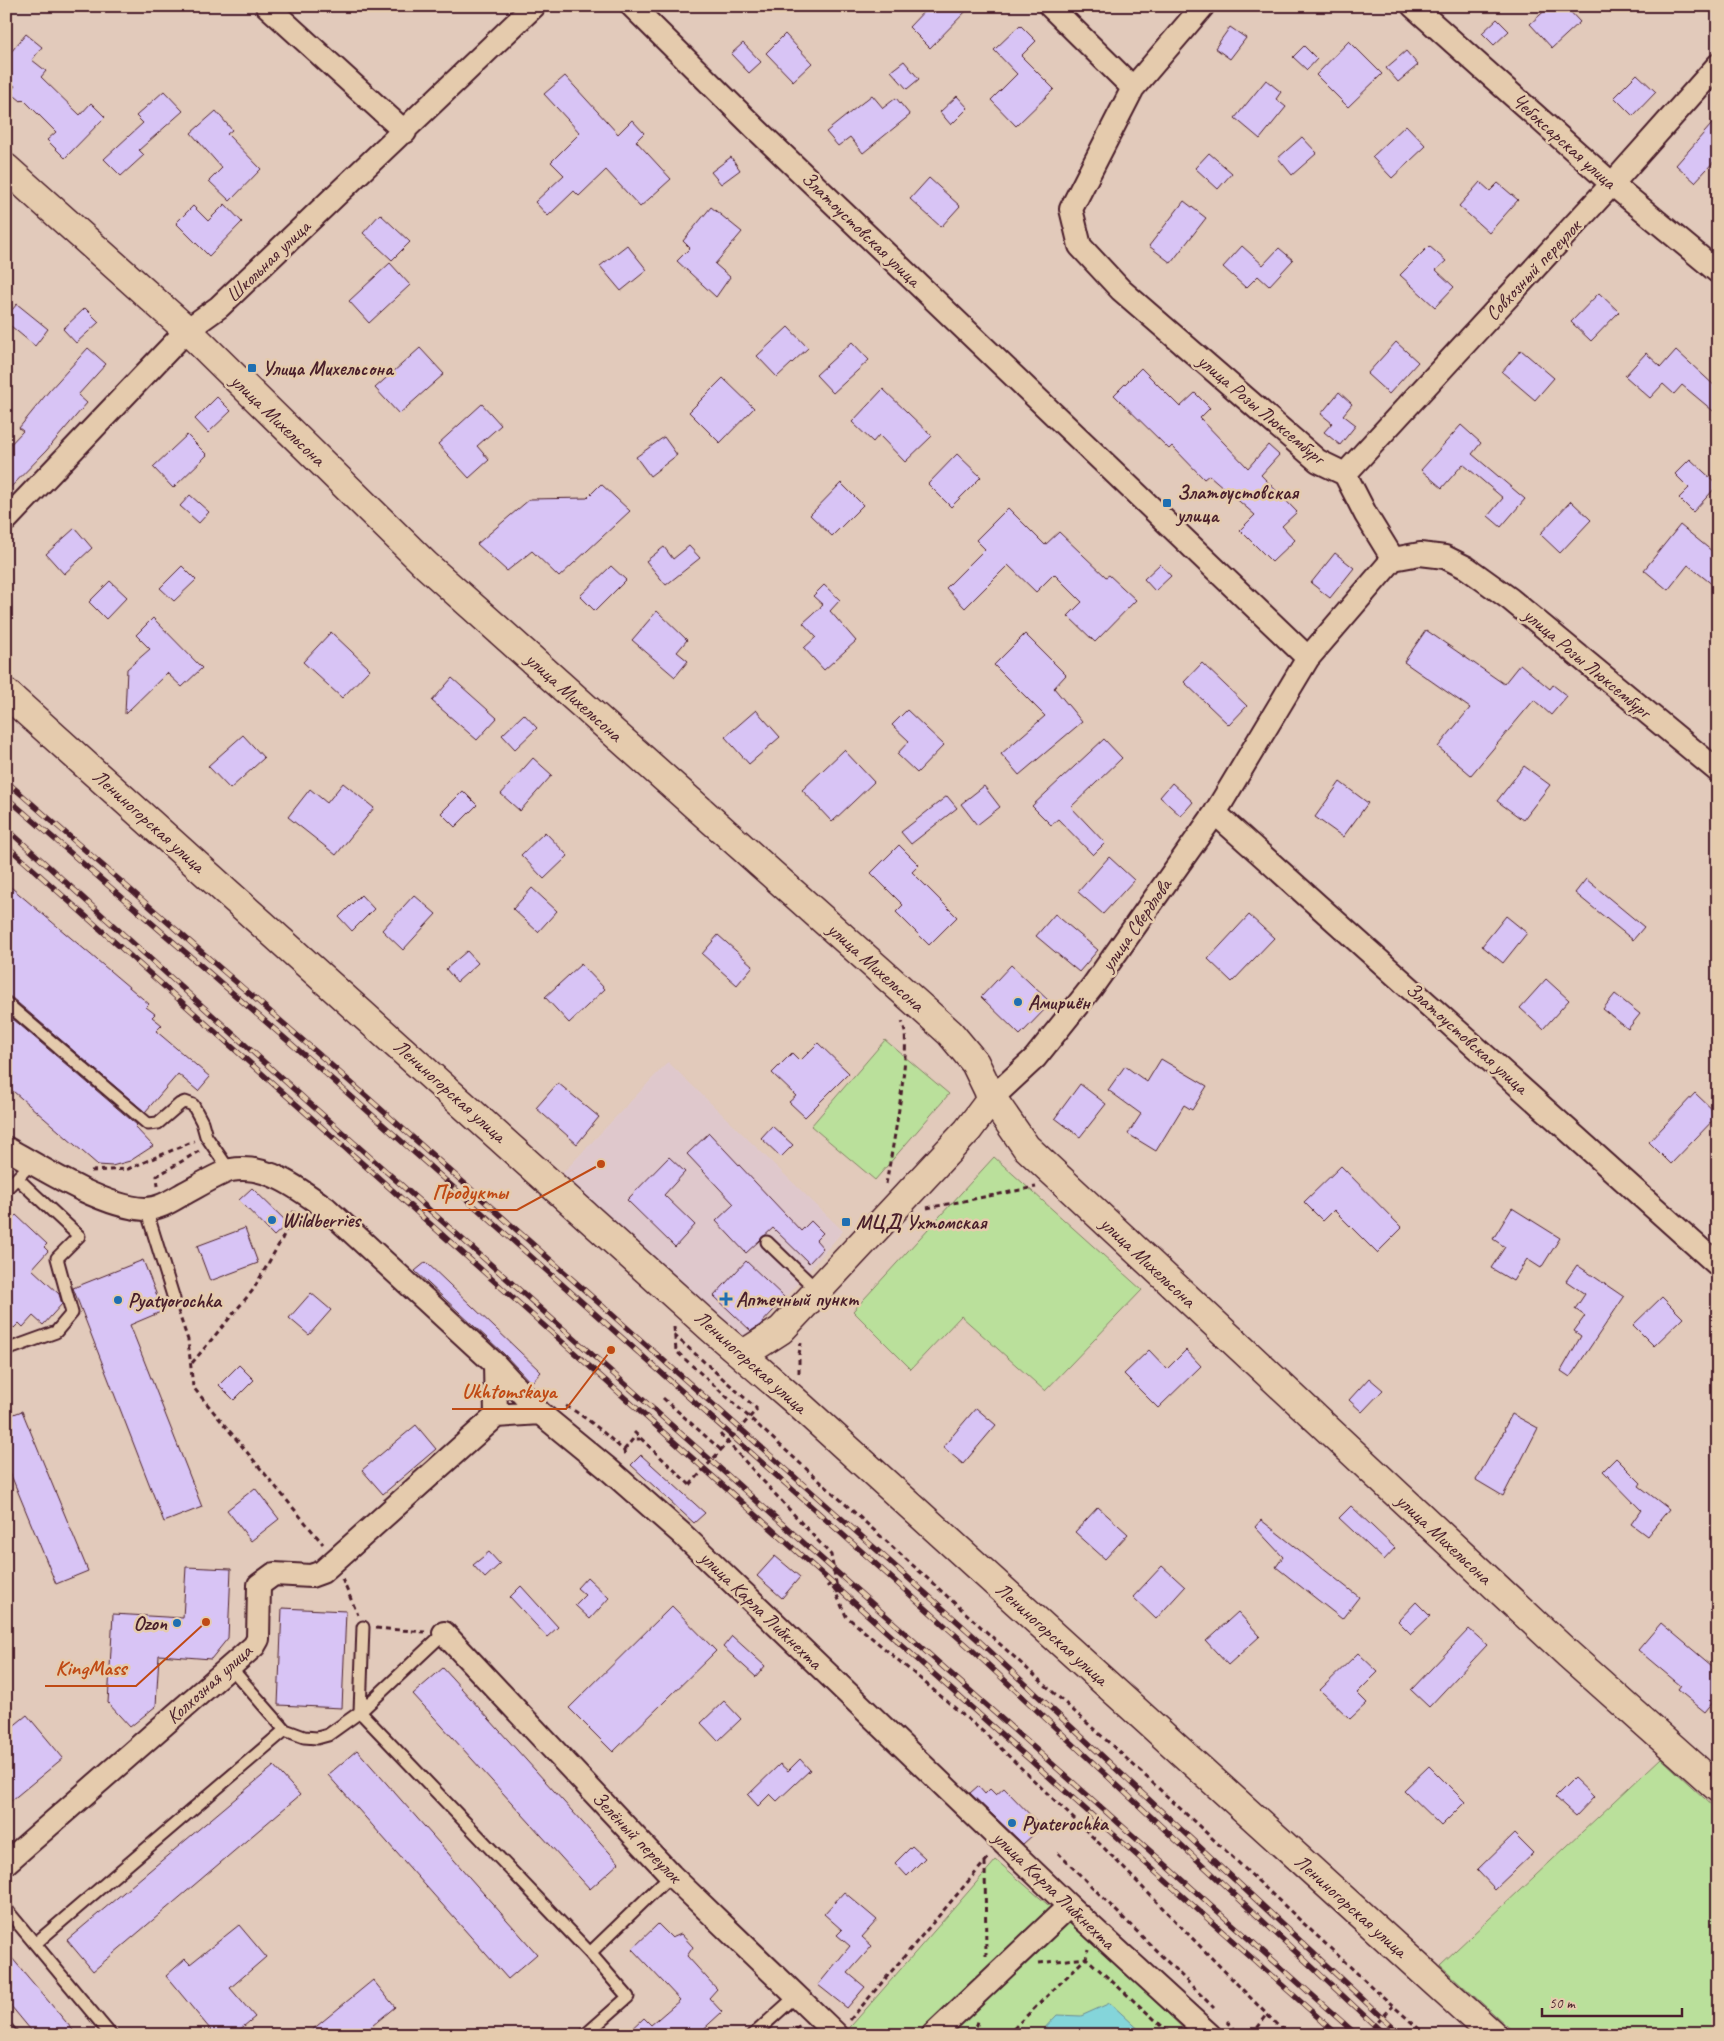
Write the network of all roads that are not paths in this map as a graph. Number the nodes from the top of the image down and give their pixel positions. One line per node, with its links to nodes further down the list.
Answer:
1 (268, 6): 9 (street)
2 (534, 6): 9 (street, Школьная улица)
3 (632, 6): 17 (street, Златоустовская улица)
4 (1050, 6): 8 (street)
5 (1203, 6): 8 (street)
6 (1413, 6): 11 (street, Чебоксарская улица)
7 (1718, 65): 11 (street, Совхозный переулок)
8 (1133, 88): 14 (street, улица Розы Люксембург)
9 (405, 132): 13 (street, Школьная улица)
10 (6, 168): 13 (street, улица Михельсона)
11 (1612, 184): 12 (street, Чебоксарская улица); 14 (street, Совхозный переулок)
12 (1718, 272)
13 (187, 330): 15 (street, Школьная улица); 22 (street, улица Михельсона)
14 (1345, 474): 16 (street, улица Розы Люксембург)
15 (6, 520)
16 (1393, 559): 17 (street, улица Свердлова); 19 (street, улица Розы Люксембург)
17 (1308, 658): 20 (street, улица Свердлова)
18 (6, 692): 34 (street, Лениногорская улица)
19 (1718, 771)
20 (1215, 813): 22 (street, улица Свердлова); 29 (street, Златоустовская улица)
21 (6, 1004): 24 (lane)
22 (992, 1098): 30 (street, улица Свердлова); 44 (street, улица Михельсона)
23 (6, 1148): 25 (street)
24 (230, 1170): 27 (street); 35 (street, улица Карла Либкнехта)
25 (25, 1171): 26 (lane); 27 (street); 33 (lane)
26 (6, 1190)
27 (153, 1208): 31 (lane)
28 (767, 1242): 30 (lane)
29 (1718, 1265)
30 (818, 1291): 32 (street, улица Свердлова)
31 (174, 1299)
32 (792, 1334): 34 (street, улица Свердлова); 36 (street, улица Свердлова)
33 (6, 1347)
34 (742, 1354): 36 (street, Лениногорская улица)
35 (496, 1364): 37 (street, улица Карла Либкнехта); 38 (street)
36 (766, 1375): 60 (street, Лениногорская улица)
37 (540, 1414): 38 (street); 47 (street, улица Карла Либкнехта)
38 (496, 1416): 41 (street, Колхозная улица)
39 (363, 1627): 42 (lane)
40 (444, 1633): 42 (lane); 46 (street, Зелёный переулок)
41 (230, 1667): 43 (lane); 45 (street, Колхозная улица)
42 (360, 1712): 43 (lane); 50 (lane)
43 (285, 1730): 49 (lane)
44 (1718, 1788)
45 (6, 1863)
46 (671, 1875): 50 (lane); 51 (street, Зелёный переулок)
47 (1069, 1906): 53 (street, улица Карла Либкнехта); 59 (street)
48 (6, 1909): 49 (lane)
49 (36, 1943): 56 (lane)
50 (590, 1953): 57 (lane)
51 (795, 1997): 54 (street, Зелёный переулок); 58 (lane)
52 (6, 2028): 55 (lane)
53 (1218, 2028)
54 (840, 2031)
55 (12, 2035)
56 (110, 2035)
57 (585, 2035)
58 (753, 2035)
59 (932, 2035)
60 (1493, 2035)

